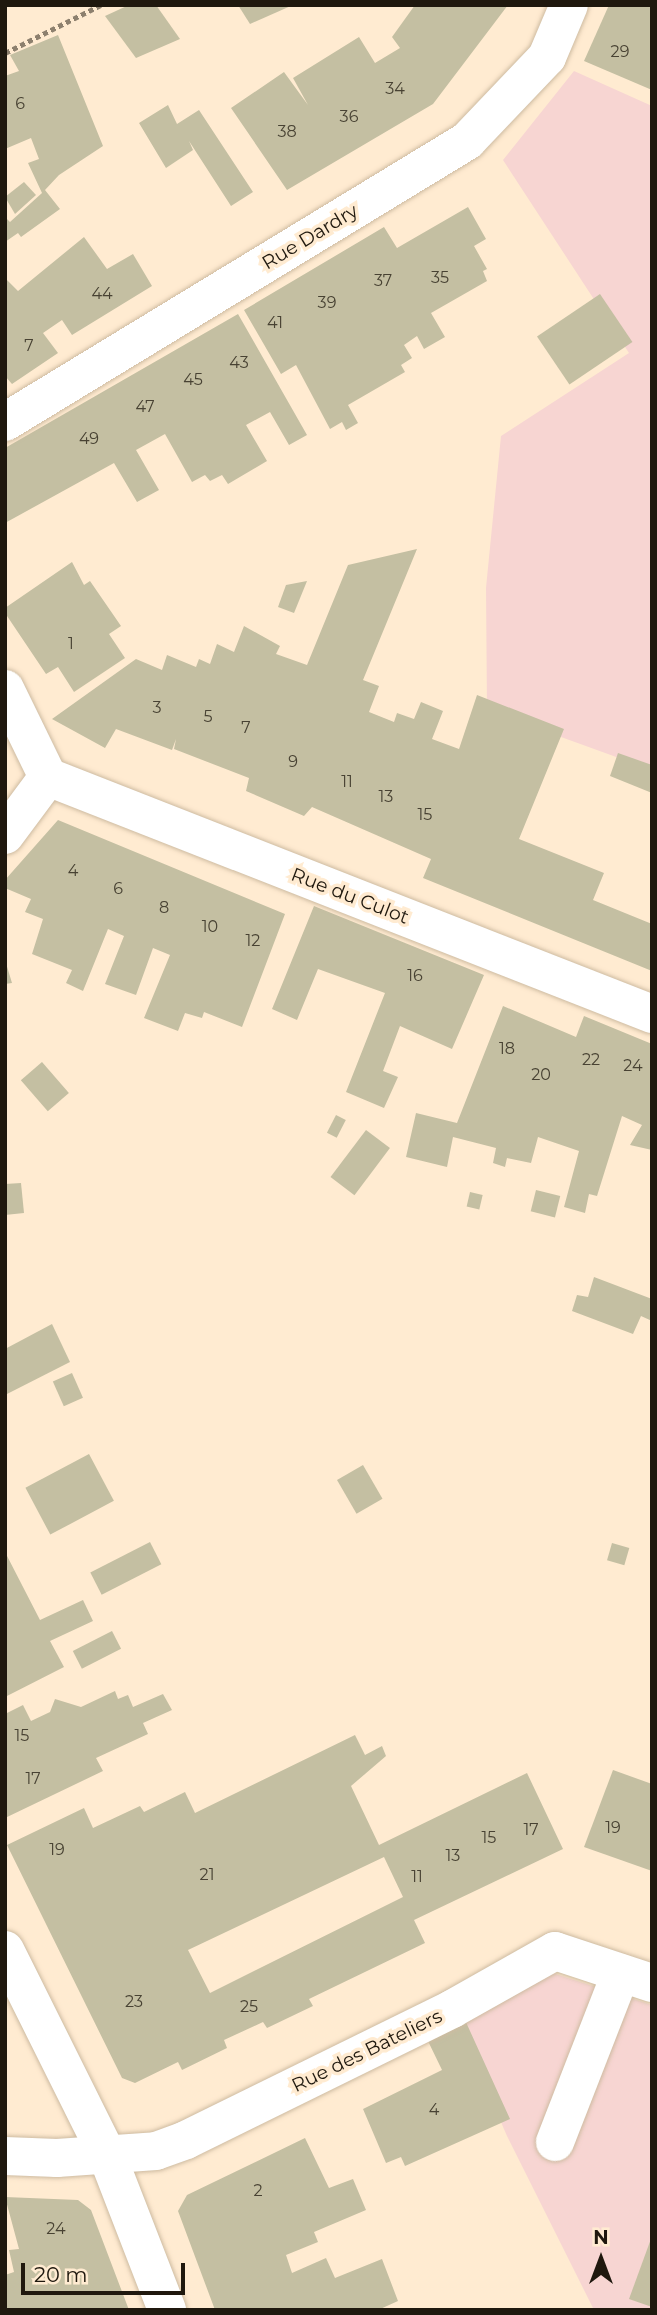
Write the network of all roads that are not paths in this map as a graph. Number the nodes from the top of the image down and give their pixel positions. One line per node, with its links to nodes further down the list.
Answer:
1 (569, 5): 2 (street, Rue Dardry)
2 (5, 422)
3 (5, 689): 4 (street)
4 (48, 777): 5 (street); 6 (street, Rue du Culot)
5 (5, 835)
6 (652, 1014)
7 (5, 1950): 10 (street)
8 (636, 1978): 9 (street, Rue des Bateliers); 10 (street, Rue des Bateliers)
9 (555, 2142)
10 (107, 2155): 11 (street, Rue des Bateliers); 12 (street)
11 (5, 2156)
12 (167, 2310)

